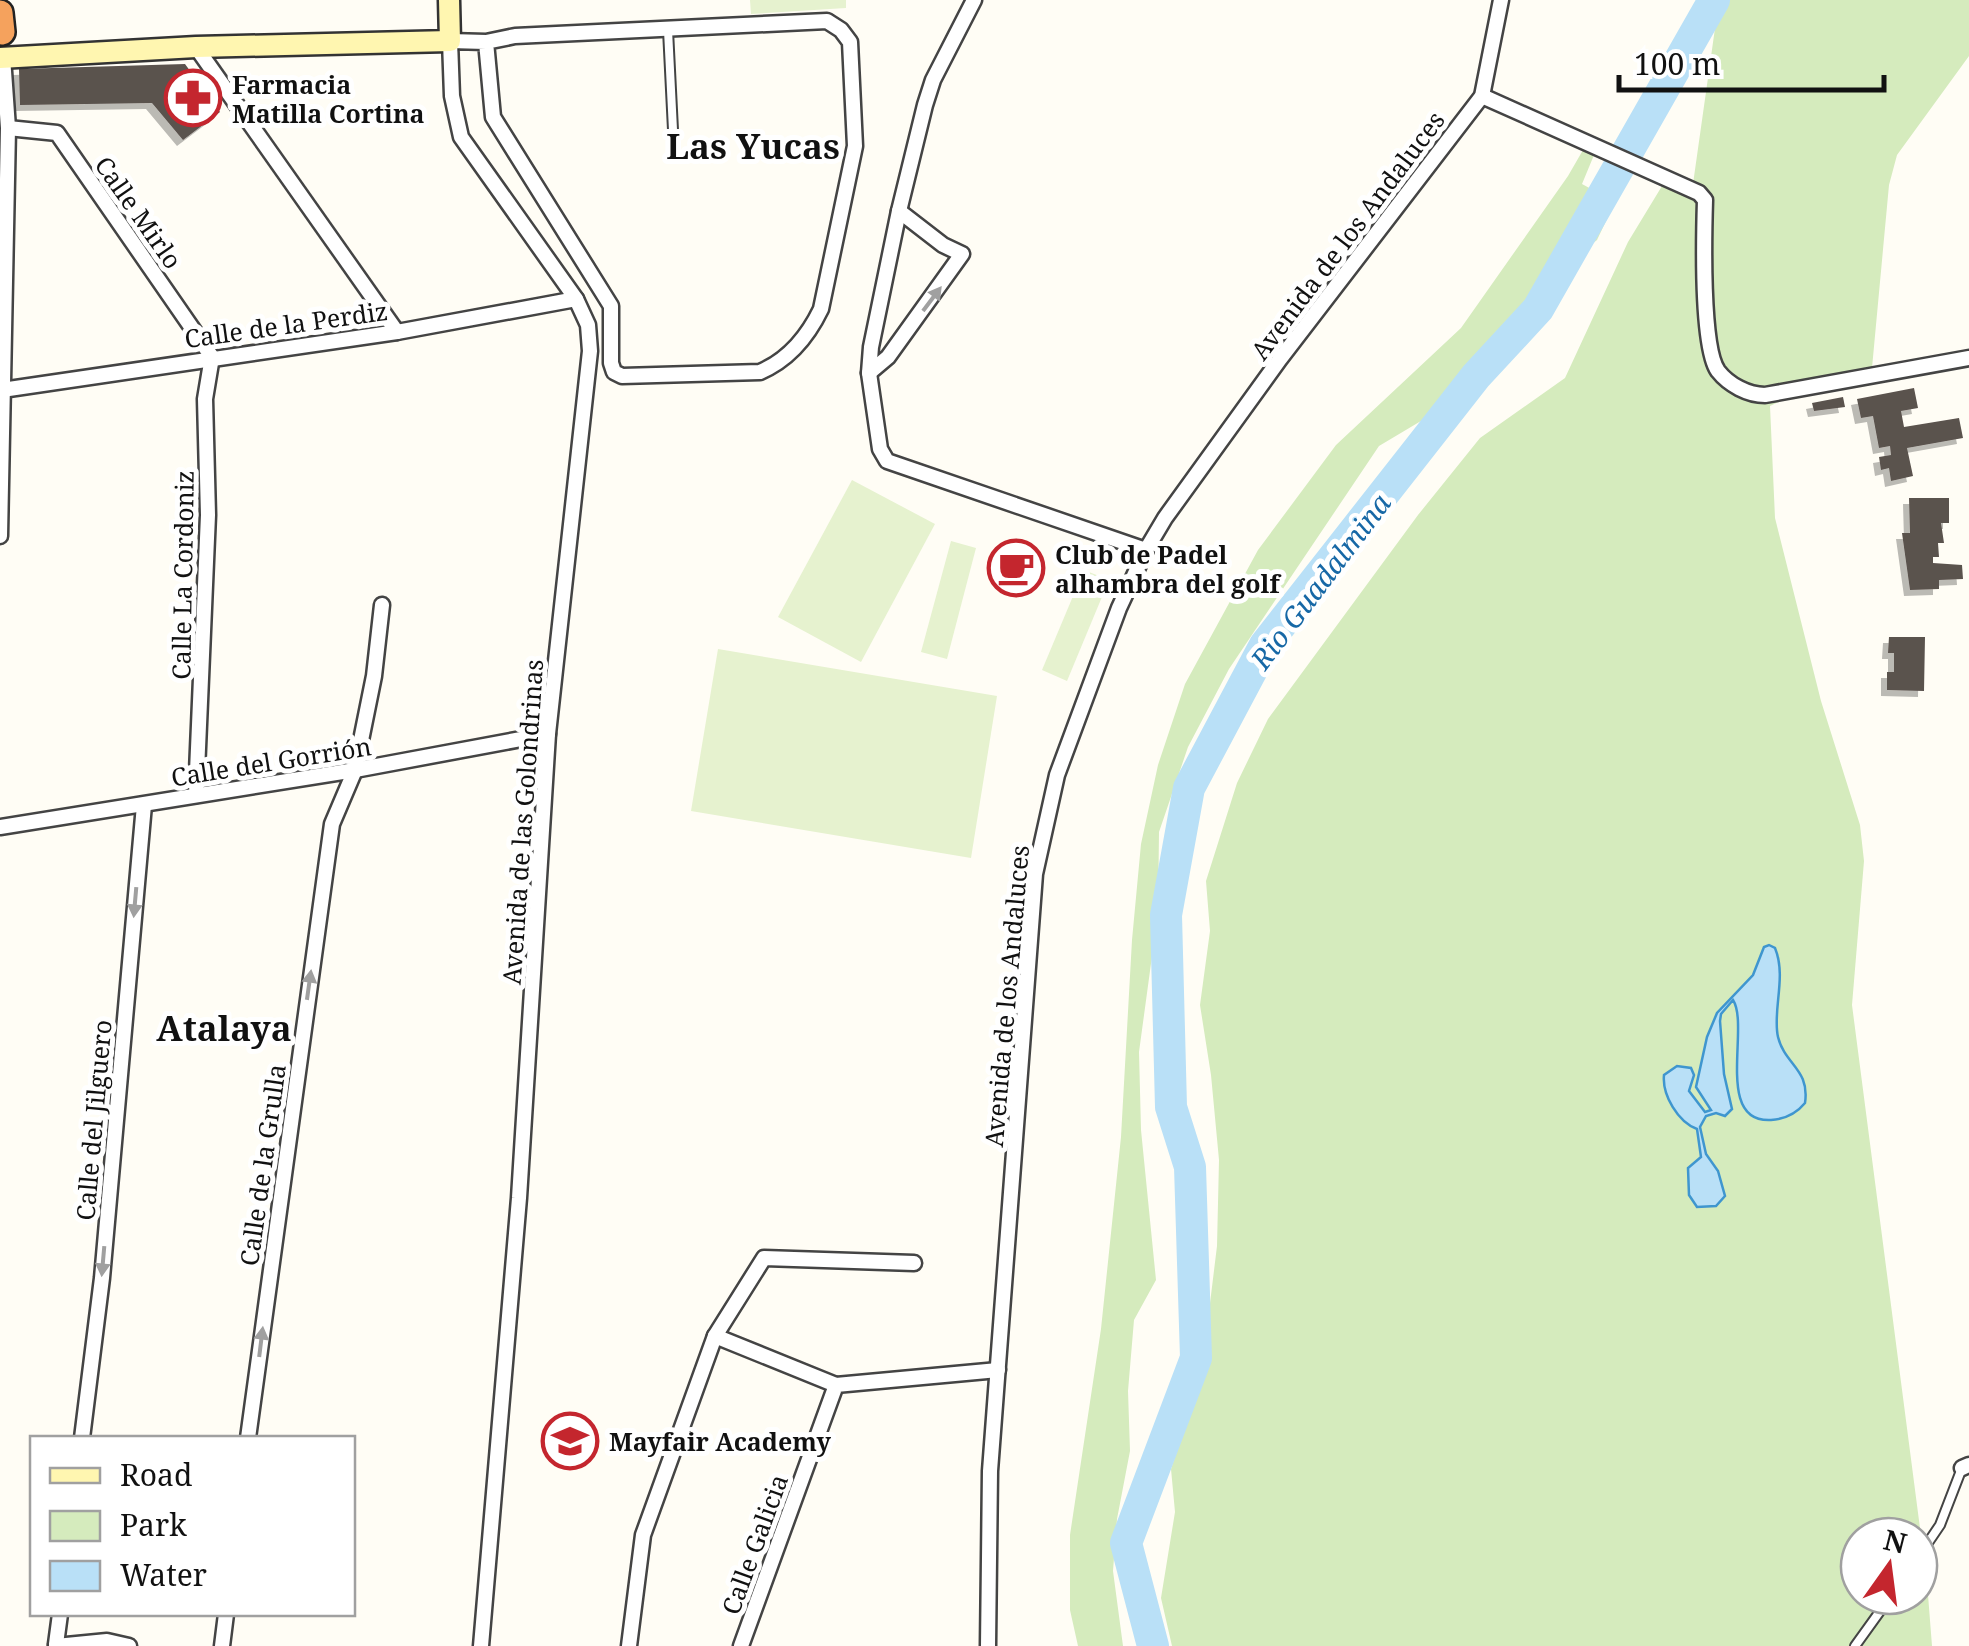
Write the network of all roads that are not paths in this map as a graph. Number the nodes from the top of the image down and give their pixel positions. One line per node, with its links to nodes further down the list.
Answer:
1 (449, 0): 6 (street)
2 (974, 0): 12 (street)
3 (1501, 0): 9 (street, Avenida de los Andaluces)
4 (1, 28): 8 (street); 10 (street)
5 (668, 30): 7 (street); 7 (street); 11 (lane)
6 (450, 41): 7 (street); 8 (street); 13 (street, Avenida de las Golondrinas)
7 (486, 42)
8 (196, 47): 14 (street)
9 (1482, 96): 16 (street); 20 (street, Avenida de los Andaluces)
10 (8, 128): 15 (street, Calle Mirlo); 18 (street)
11 (672, 130)
12 (899, 211): 17 (street); 17 (street, one-way to 12)
13 (576, 300): 14 (street, Calle de la Perdiz); 22 (street, Avenida de las Golondrinas)
14 (397, 332): 15 (street, Calle de la Perdiz)
15 (212, 357): 18 (street, Calle de la Perdiz); 24 (street, Calle La Cordoniz)
16 (1969, 358)
17 (869, 373): 20 (street)
18 (2, 390): 19 (street)
19 (0, 536)
20 (1146, 550): 29 (street, Avenida de los Andaluces)
21 (382, 605): 23 (street, Calle de la Grulla)
22 (548, 734): 23 (street, Calle del Gorrión); 41 (street, Avenida de las Golondrinas)
23 (356, 770): 24 (street, Calle del Gorrión); 32 (street, Calle de la Grulla, one-way to 23)
24 (196, 795): 25 (street, Calle del Gorrión)
25 (144, 805): 26 (street, Calle del Gorrión); 31 (street, Calle del Jilguero, one-way to 31)
26 (0, 828)
27 (914, 1263): 28 (street)
28 (715, 1336): 30 (street); 42 (street)
29 (998, 1370): 30 (street); 44 (street, Avenida de los Andaluces)
30 (836, 1385): 43 (street, Calle Galicia)
31 (82, 1436)
32 (248, 1436)
33 (1966, 1466): 34 (lane)
34 (1939, 1526)
35 (60, 1616): 38 (street)
36 (226, 1616): 40 (street)
37 (1877, 1616): 45 (lane)
38 (56, 1645): 39 (street)
39 (130, 1646)
40 (222, 1646)
41 (481, 1646)
42 (629, 1646)
43 (741, 1646)
44 (988, 1646)
45 (1856, 1646)

